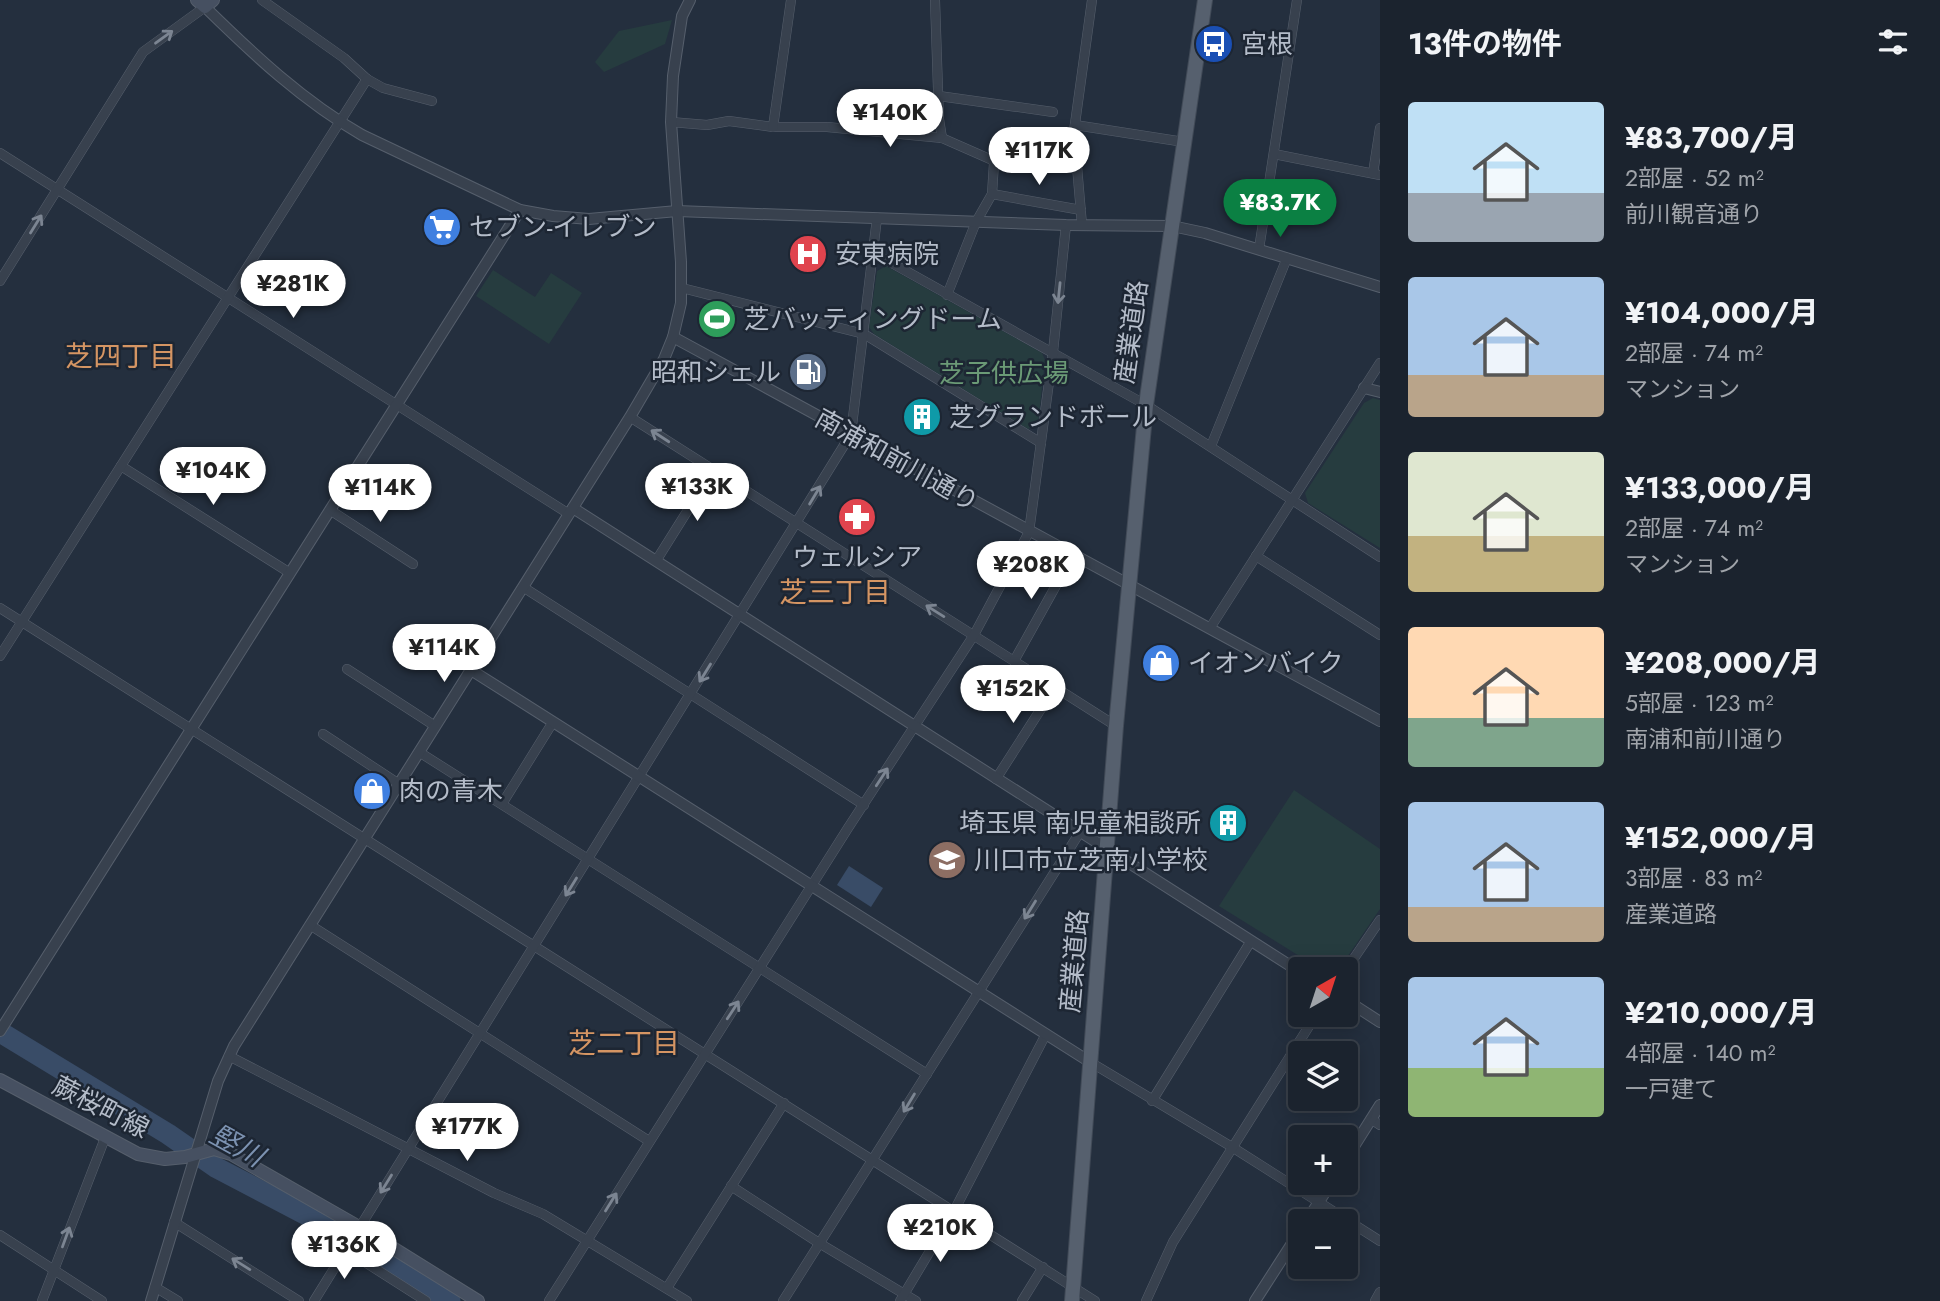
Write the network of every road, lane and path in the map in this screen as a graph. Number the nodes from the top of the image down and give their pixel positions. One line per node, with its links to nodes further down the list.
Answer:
1 (262, 0): 9 (street)
2 (690, 0): 14 (street)
3 (791, 0): 16 (street)
4 (935, 0): 10 (street)
5 (1091, 0): 15 (street)
6 (1205, 0): 19 (main road, 産業道路)
7 (1297, 0): 21 (street)
8 (205, 2): 13 (street); 23 (street, one-way to 8)
9 (367, 79): 11 (street); 13 (street)
10 (939, 96): 12 (street); 18 (street)
11 (432, 101)
12 (1053, 112)
13 (339, 122): 25 (street); 40 (street)
14 (671, 122): 16 (street); 27 (street)
15 (1075, 124): 19 (street); 26 (street)
16 (773, 127): 18 (street)
17 (1380, 128): 22 (street)
18 (942, 138): 24 (street)
19 (1184, 142): 32 (main road, 産業道路)
20 (0, 153): 23 (street)
21 (1273, 154): 22 (street); 33 (street)
22 (1376, 174)
23 (58, 189): 36 (street, one-way to 23); 40 (street)
24 (992, 194): 26 (street); 29 (street)
25 (520, 210): 27 (street); 47 (street)
26 (1082, 210): 31 (street)
27 (677, 211): 28 (street); 38 (street)
28 (877, 218): 29 (street); 34 (street)
29 (976, 222): 30 (street); 39 (street)
30 (1066, 225): 31 (street); 43 (street, one-way to 43)
31 (1082, 225): 32 (street)
32 (1172, 226): 33 (street); 48 (main road, 産業道路)
33 (1259, 249): 35 (street)
34 (872, 253): 39 (street); 41 (street)
35 (1287, 258): 37 (street); 52 (street)
36 (0, 281)
37 (1380, 287)
38 (682, 288): 41 (street); 42 (street)
39 (947, 295): 43 (street)
40 (228, 297): 47 (street); 53 (street)
41 (864, 334): 50 (street); 51 (street)
42 (673, 337): 49 (street); 50 (street, 南浦和前川通り)
43 (1053, 352): 48 (street); 51 (street)
44 (1380, 363): 45 (street)
45 (1364, 388): 46 (street); 55 (street)
46 (1380, 392)
47 (397, 404): 56 (street); 57 (street)
48 (1146, 405): 52 (street); 66 (main road, 産業道路)
49 (630, 417): 54 (street, one-way to 49); 57 (street)
50 (851, 434): 58 (street, one-way to 50); 59 (street, 南浦和前川通り)
51 (1041, 443): 59 (street)
52 (1211, 446): 55 (street)
53 (121, 466): 65 (street); 70 (street)
54 (713, 470): 58 (street); 63 (street)
55 (1293, 500): 61 (street); 62 (street)
56 (330, 510): 64 (street); 65 (street)
57 (571, 511): 63 (street); 67 (street)
58 (797, 524): 69 (street); 72 (street, one-way to 58)
59 (1029, 531): 60 (street, 南浦和前川通り); 72 (street)
60 (1073, 555): 66 (street, 南浦和前川通り); 75 (street)
61 (1256, 556): 71 (street); 73 (street)
62 (1380, 557)
63 (656, 561): 69 (street)
64 (413, 564)
65 (290, 573): 85 (street)
66 (1128, 584): 71 (street, 南浦和前川通り); 83 (main road, 産業道路)
67 (523, 587): 77 (street); 79 (street)
68 (0, 608): 70 (street)
69 (741, 615): 79 (street, one-way to 79); 84 (street)
70 (22, 622): 74 (street); 85 (street)
71 (1210, 628): 80 (street, 南浦和前川通り)
72 (974, 635): 75 (street); 84 (street)
73 (1380, 635)
74 (0, 656)
75 (1014, 661): 78 (street)
76 (347, 670): 82 (street)
77 (471, 670): 81 (street); 82 (street)
78 (1055, 687): 83 (street); 89 (street)
79 (691, 695): 88 (street); 92 (street)
80 (1380, 721)
81 (553, 722): 88 (street); 91 (street)
82 (435, 726): 87 (street)
83 (1116, 726): 95 (main road, 産業道路)
84 (914, 727): 89 (street); 92 (street, one-way to 84)
85 (191, 729): 94 (street); 109 (street)
86 (323, 734): 90 (street)
87 (419, 752): 90 (street); 91 (street)
88 (640, 777): 96 (street); 97 (street)
89 (996, 779): 93 (street)
90 (399, 784): 94 (street)
91 (502, 804): 96 (street)
92 (864, 805): 97 (street)
93 (1080, 832): 95 (street); 105 (street, one-way to 105)
94 (365, 838): 99 (street); 101 (street)
95 (1107, 849): 100 (street); 114 (main road, 産業道路)
96 (589, 859): 101 (street, one-way to 101); 104 (street)
97 (812, 886): 104 (street); 105 (street)
98 (1380, 920): 102 (street)
99 (310, 925): 110 (street); 113 (street)
100 (1251, 941): 103 (street); 117 (street)
101 (535, 946): 110 (street); 112 (street)
102 (1355, 957)
103 (1288, 964)
104 (760, 967): 112 (street, one-way to 104); 115 (street)
105 (979, 992): 111 (street); 115 (street)
106 (1358, 1008): 107 (street)
107 (1380, 1022)
108 (1308, 1027): 124 (street)
109 (1, 1029)
110 (480, 1033): 122 (street); 125 (street)
111 (1046, 1034): 114 (street); 132 (street)
112 (705, 1054): 118 (street); 122 (street)
113 (229, 1056): 125 (street); 126 (street)
114 (1090, 1062): 117 (street); 146 (main road, 産業道路)
115 (927, 1074): 127 (street, one-way to 127)
116 (0, 1080): 121 (main road, 蕨桜町線)
117 (1152, 1101): 124 (street)
118 (784, 1103): 127 (street); 128 (street)
119 (1380, 1105): 120 (street)
120 (1376, 1122): 123 (street)
121 (105, 1138): 126 (main road, 蕨桜町線); 142 (street, one-way to 121)
122 (649, 1140): 136 (street, one-way to 122)
123 (1358, 1144)
124 (1232, 1147): 130 (street); 162 (street)
125 (408, 1149): 134 (street, one-way to 134); 136 (street)
126 (196, 1154): 133 (street); 134 (main road, 蕨桜町線)
127 (874, 1160): 132 (street); 138 (street)
128 (731, 1186): 138 (street); 144 (street)
129 (1323, 1195): 130 (street)
130 (1319, 1202): 131 (street); 137 (street)
131 (1314, 1209)
132 (954, 1211): 141 (street); 147 (street)
133 (174, 1222): 143 (street); 152 (street, one-way to 133)
134 (358, 1230): 139 (street); 155 (main road, 蕨桜町線)
135 (0, 1235): 142 (street)
136 (586, 1240): 144 (street); 156 (street)
137 (1380, 1241)
138 (819, 1244): 147 (street); 158 (street)
139 (347, 1248): 153 (street); 154 (street)
140 (1288, 1250): 163 (street)
141 (1043, 1267): 146 (street); 160 (street)
142 (54, 1269): 148 (street); 149 (street)
143 (155, 1287): 150 (street); 151 (street)
144 (667, 1288): 157 (street)
145 (1380, 1292): 164 (street)
146 (1072, 1294): 161 (street)
147 (902, 1297): 159 (street)
148 (41, 1301)
149 (103, 1301)
150 (150, 1301)
151 (178, 1301)
152 (299, 1301)
153 (314, 1301)
154 (426, 1301)
155 (478, 1301)
156 (549, 1301)
157 (687, 1301)
158 (783, 1301)
159 (916, 1301)
160 (1022, 1301)
161 (1095, 1301)
162 (1146, 1301)
163 (1255, 1301)
164 (1375, 1301)

